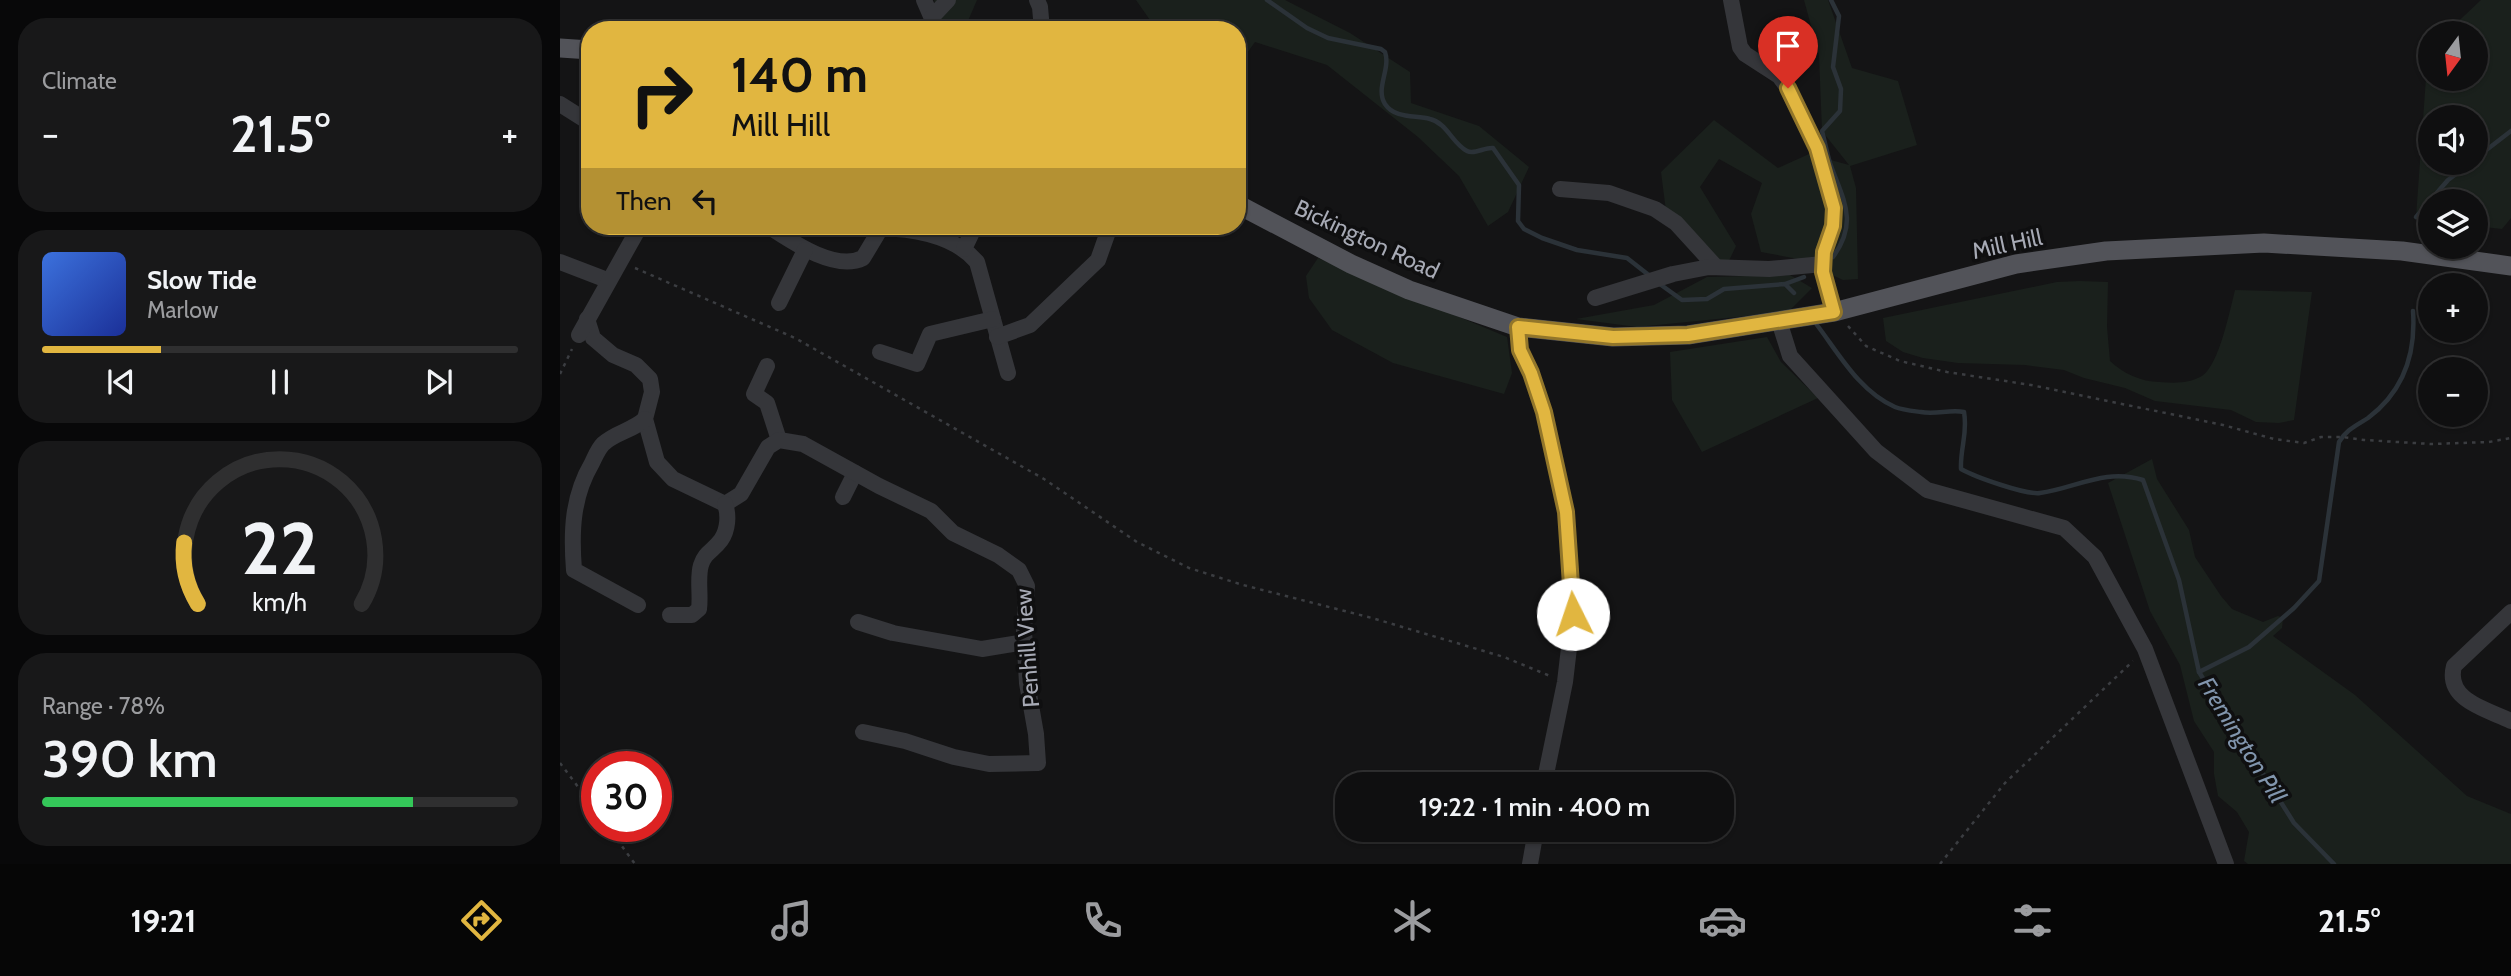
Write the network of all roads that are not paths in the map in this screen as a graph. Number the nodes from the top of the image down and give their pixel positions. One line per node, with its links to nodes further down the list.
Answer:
1 (924, 0): 5 (street)
2 (948, 0): 6 (street)
3 (1037, 0): 7 (street)
4 (1731, 0): 23 (street)
5 (933, 21)
6 (935, 21)
7 (1042, 21)
8 (560, 48): 9 (main road)
9 (581, 49)
10 (560, 104): 11 (street)
11 (581, 117)
12 (1560, 189): 25 (street)
13 (1246, 209): 33 (main road, Bickington Road)
14 (635, 235): 26 (street)
15 (782, 235): 21 (street)
16 (877, 235): 21 (street)
17 (926, 235): 20 (street)
18 (971, 235): 20 (street)
19 (1107, 235): 35 (street)
20 (964, 249): 31 (street)
21 (805, 250): 28 (street)
22 (560, 262): 26 (street)
23 (1823, 264): 25 (street); 29 (street)
24 (2511, 266): 29 (main road, Mill Hill)
25 (1716, 267): 27 (street)
26 (607, 280): 30 (street)
27 (1595, 298)
28 (779, 303)
29 (1834, 312): 32 (main road, Mill Hill)
30 (587, 319): 34 (street); 39 (street)
31 (993, 319): 35 (street); 36 (street)
32 (1779, 321): 33 (main road, Mill Hill); 55 (street)
33 (1518, 327): 52 (street)
34 (579, 335)
35 (997, 337): 38 (street)
36 (880, 352)
37 (766, 366): 40 (street)
38 (1008, 373)
39 (645, 419): 43 (street); 44 (street)
40 (779, 440): 41 (street, Penhill View); 43 (street)
41 (855, 473): 42 (street); 49 (street, Penhill View)
42 (843, 497)
43 (725, 504): 47 (street)
44 (567, 568): 45 (street)
45 (638, 605)
46 (2511, 612): 50 (street)
47 (670, 615)
48 (858, 622): 49 (street)
49 (1025, 642): 51 (street, Penhill View)
50 (2511, 721)
51 (863, 732)
52 (1546, 772)
53 (1534, 842): 54 (street)
54 (1530, 864)
55 (2227, 864)

